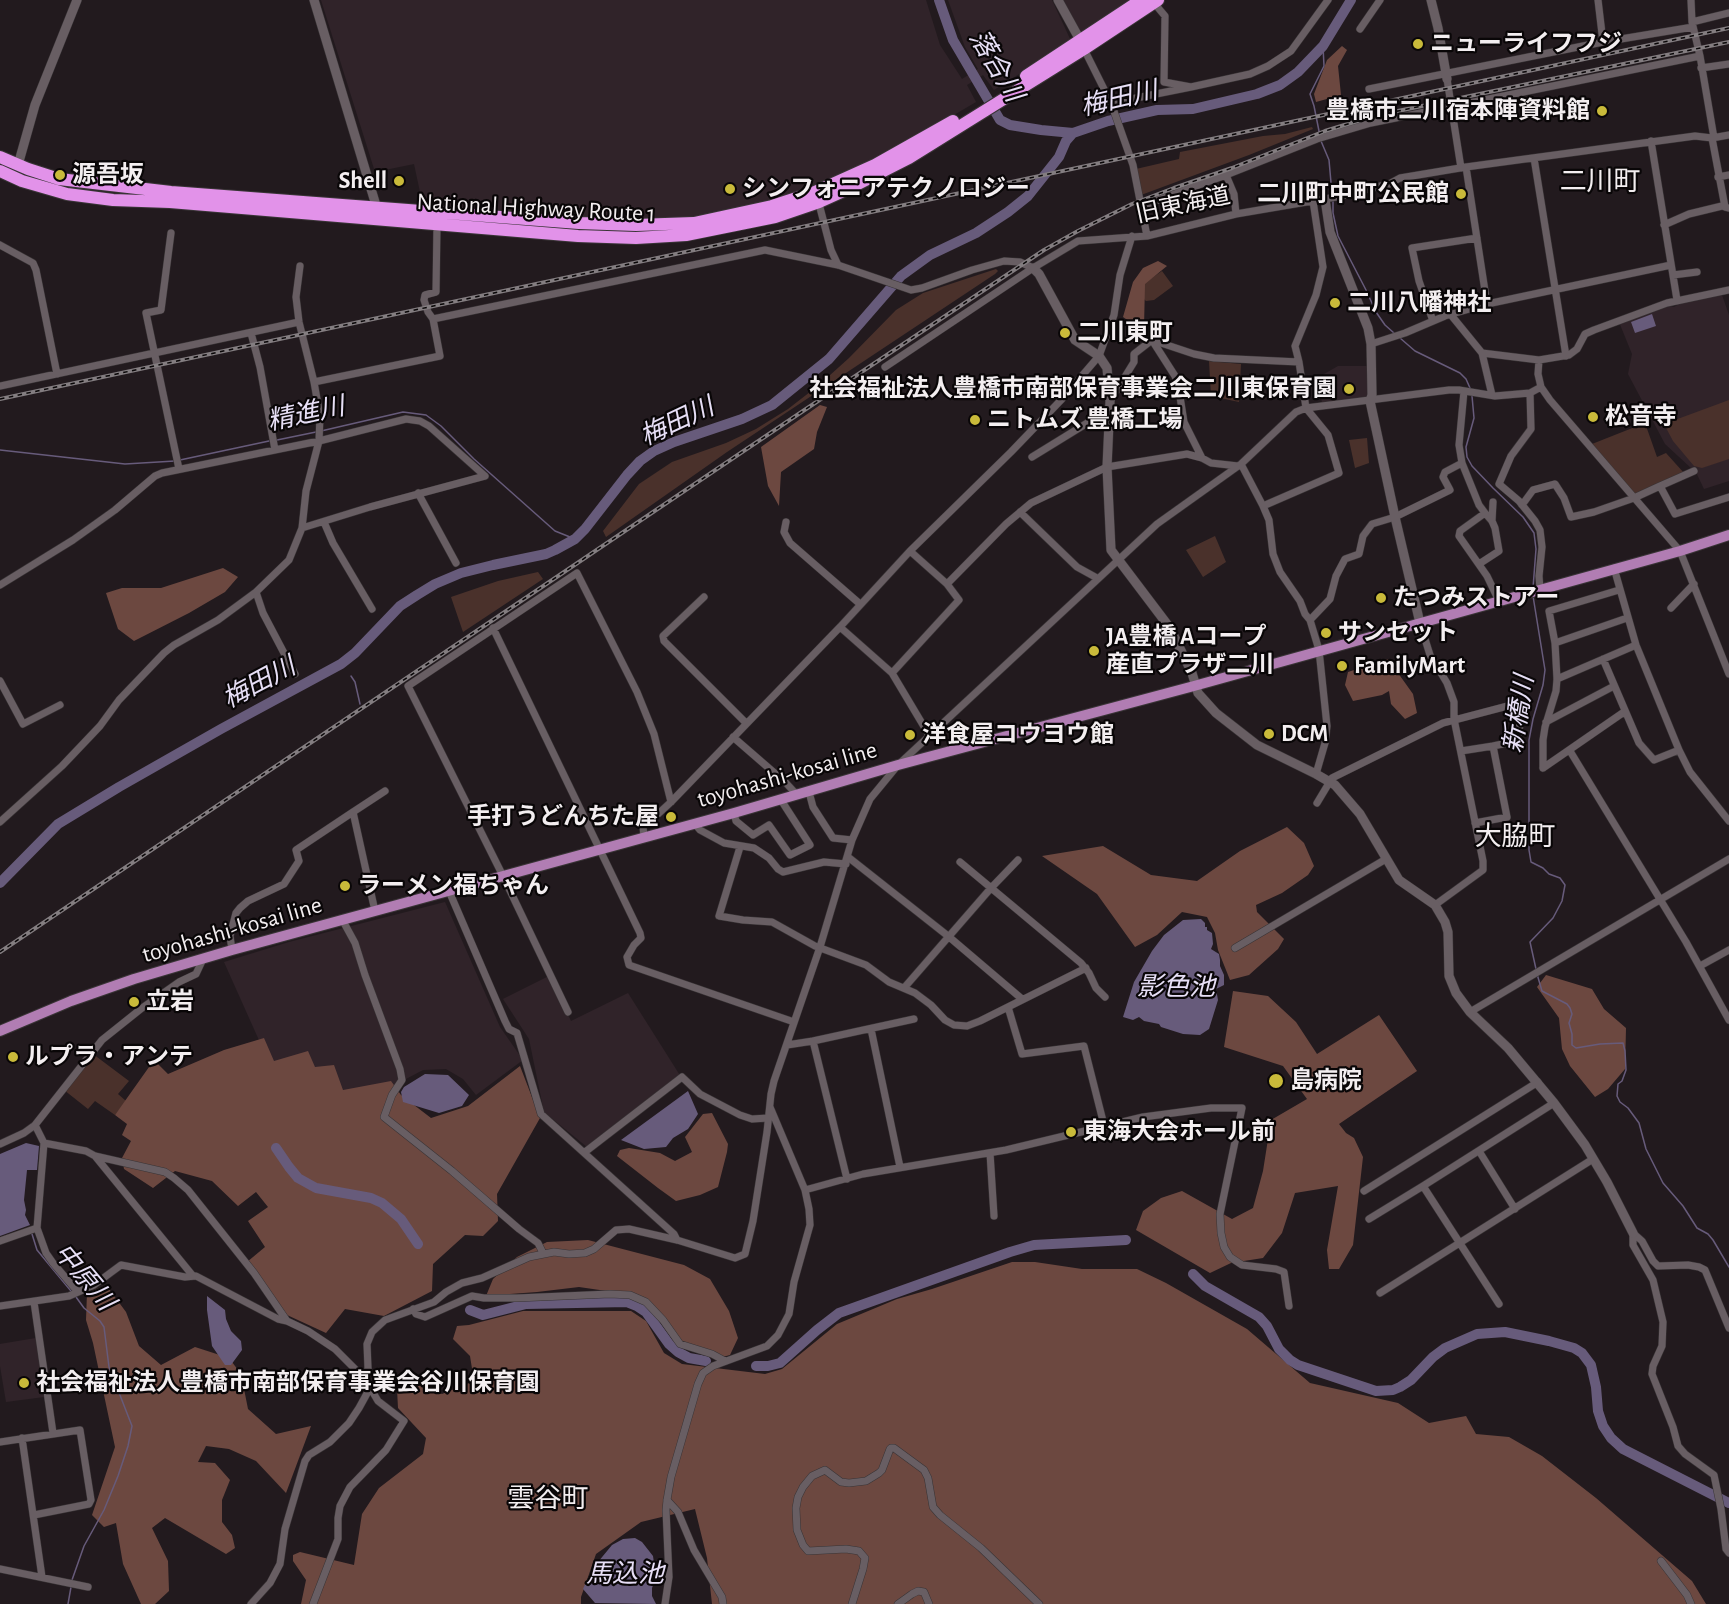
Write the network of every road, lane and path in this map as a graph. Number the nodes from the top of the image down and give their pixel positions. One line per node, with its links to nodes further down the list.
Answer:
1 (76, 0): 28 (street)
2 (314, 0): 39 (street)
3 (1058, 0): 14 (street)
4 (1328, 0): 19 (street)
5 (1380, 0): 12 (street)
6 (1431, 0): 18 (street)
7 (1598, 0): 13 (street)
8 (1691, 0): 11 (street)
9 (1151, 1): 14 (highway, National Highway Route 1); 19 (street)
10 (1729, 13): 11 (street)
11 (1692, 25): 13 (street); 15 (street)
12 (1360, 29)
13 (1604, 42): 18 (street)
14 (1082, 45): 21 (street); 34 (highway, National Highway Route 1)
15 (1700, 56): 17 (street); 22 (street)
16 (1729, 64): 17 (street)
17 (1701, 68): 24 (street)
18 (1446, 76): 20 (street); 22 (street)
19 (1191, 87): 21 (street)
20 (1369, 90)
21 (1111, 104): 37 (street)
22 (1451, 106): 29 (street); 31 (street)
23 (1729, 135): 24 (street, 旧東海道)
24 (1713, 138): 25 (street, 旧東海道); 33 (street)
25 (1652, 141): 27 (street, 旧東海道); 42 (street)
26 (0, 157): 28 (highway, National Highway Route 1)
27 (1534, 158): 29 (street, 旧東海道); 54 (street)
28 (18, 165): 39 (highway, National Highway Route 1)
29 (1464, 167): 35 (street, 旧東海道); 46 (street)
30 (0, 171): 39 (highway, National Highway Route 1)
31 (1226, 175): 37 (street); 40 (street)
32 (1729, 175): 33 (street)
33 (1718, 177): 38 (street)
34 (817, 197): 39 (highway, National Highway Route 1); 41 (highway, National Highway Route 1); 48 (street)
35 (1330, 198): 36 (street, 旧東海道); 64 (street)
36 (1313, 201): 40 (street, 旧東海道); 70 (street)
37 (1142, 206): 45 (street)
38 (1727, 208): 42 (street)
39 (378, 214): 41 (highway, National Highway Route 1)
40 (1236, 214): 45 (street, 旧東海道)
41 (437, 225): 59 (street)
42 (1664, 225): 50 (street)
43 (171, 233): 65 (street)
44 (1132, 236): 45 (street, 旧東海道); 51 (street, 旧東海道); 67 (street)
45 (1147, 236)
46 (1477, 238): 57 (street); 60 (street)
47 (0, 245): 72 (street)
48 (838, 265): 51 (street); 59 (street)
49 (300, 266): 61 (street)
50 (1671, 266): 53 (street); 54 (street)
51 (1033, 268): 67 (street); 71 (street, 旧東海道)
52 (1697, 272): 53 (street)
53 (1673, 275): 56 (street)
54 (1554, 290): 57 (street); 68 (street)
55 (1729, 290): 56 (street)
56 (1677, 300): 68 (street)
57 (1487, 304): 58 (street)
58 (1451, 315): 60 (street); 66 (street)
59 (433, 319): 73 (street)
60 (1433, 321): 64 (street)
61 (299, 322): 62 (street); 73 (street)
62 (251, 333): 65 (street); 83 (street)
63 (1152, 340): 70 (street); 80 (street); 85 (street)
64 (1371, 344): 79 (street)
65 (155, 353): 72 (street); 89 (street)
66 (1482, 353): 69 (street); 78 (street)
67 (1099, 356): 80 (street); 106 (street)
68 (1566, 356): 69 (street)
69 (1539, 360): 75 (street)
70 (1299, 362): 81 (street)
71 (885, 366)
72 (57, 374): 74 (street)
73 (314, 382): 82 (street)
74 (0, 386)
75 (1541, 387): 77 (street); 94 (street)
76 (1465, 392): 78 (street); 79 (street); 86 (street)
77 (1530, 393): 78 (street); 96 (street)
78 (1492, 395)
79 (1371, 399): 81 (street); 100 (street)
80 (1110, 405): 84 (street); 88 (street)
81 (1306, 408): 87 (street); 97 (street)
82 (319, 439): 83 (street); 92 (street); 104 (street)
83 (275, 449): 89 (street)
84 (1032, 458)
85 (1202, 458): 87 (street); 88 (street)
86 (1462, 463): 99 (street); 100 (street)
87 (1240, 465): 97 (street); 108 (street)
88 (1107, 466): 98 (street); 108 (street)
89 (179, 468): 115 (street)
90 (1694, 471): 91 (street)
91 (1660, 486): 93 (street); 94 (street)
92 (418, 493): 102 (street); 109 (street)
93 (1729, 497)
94 (1634, 498): 96 (street); 107 (street)
95 (1493, 502): 101 (street)
96 (1522, 505): 116 (street)
97 (1263, 506): 125 (street)
98 (1020, 512): 112 (street); 113 (street)
99 (1485, 513): 101 (street); 110 (street)
100 (1395, 517): 125 (street); 126 (street)
101 (1492, 521): 110 (street)
102 (324, 522): 104 (street); 123 (street)
103 (786, 522): 121 (street)
104 (302, 528): 118 (street)
105 (1729, 535): 107 (main road, toyohashi-kosai line)
106 (910, 550): 113 (street); 121 (street)
107 (1680, 550): 111 (main road, toyohashi-kosai line); 114 (street)
108 (1117, 560): 112 (street); 138 (street)
109 (456, 563)
110 (1479, 564): 120 (street)
111 (1614, 568): 116 (main road, toyohashi-kosai line); 117 (street)
112 (1097, 578): 145 (street)
113 (947, 584): 133 (street)
114 (1694, 584): 122 (street); 135 (street)
115 (0, 585)
116 (1539, 589): 120 (main road, toyohashi-kosai line)
117 (1619, 590): 124 (street); 129 (street)
118 (256, 592): 134 (street); 163 (street)
119 (704, 597): 144 (street)
120 (1499, 601): 126 (main road, toyohashi-kosai line)
121 (860, 604): 127 (street)
122 (1671, 608)
123 (372, 609)
124 (1627, 618): 129 (street); 130 (street)
125 (1310, 620): 131 (street)
126 (1420, 623): 131 (main road, toyohashi-kosai line); 142 (street)
127 (840, 627): 133 (street); 144 (street)
128 (493, 628): 158 (street); 169 (street); 175 (street)
129 (1555, 643): 136 (street)
130 (1636, 645): 132 (street); 148 (street)
131 (1319, 650): 138 (main road, toyohashi-kosai line); 152 (street)
132 (1603, 659): 136 (street); 139 (street)
133 (892, 673): 145 (street)
134 (295, 674)
135 (1729, 674)
136 (1557, 679): 143 (street)
137 (0, 681): 140 (street)
138 (1194, 686): 151 (main road, toyohashi-kosai line); 152 (street)
139 (1614, 686): 141 (street); 143 (street)
140 (60, 705)
141 (1624, 712): 148 (street); 150 (street)
142 (1454, 719): 147 (street); 149 (street); 153 (street)
143 (1546, 722): 150 (street)
144 (747, 723): 146 (street)
145 (929, 735): 151 (street)
146 (733, 737): 156 (street); 158 (street)
147 (1493, 746): 149 (street); 164 (street)
148 (1679, 750): 162 (street)
149 (1461, 751): 164 (street)
150 (1570, 751): 178 (street)
151 (898, 765): 155 (main road, toyohashi-kosai line); 167 (street)
152 (1316, 774): 153 (street)
153 (1328, 781): 159 (street); 171 (street)
154 (385, 791): 160 (street)
155 (809, 792): 156 (main road, toyohashi-kosai line); 167 (street)
156 (797, 795): 157 (main road, toyohashi-kosai line)
157 (781, 800): 161 (main road, toyohashi-kosai line); 161 (street)
158 (671, 802): 166 (street)
159 (1317, 803)
160 (353, 812): 180 (street); 185 (street)
161 (734, 813): 165 (main road, toyohashi-kosai line)
162 (1729, 821)
163 (0, 822)
164 (1475, 823): 179 (street)
165 (695, 824): 166 (main road, toyohashi-kosai line); 168 (street)
166 (644, 838): 169 (main road, toyohashi-kosai line)
167 (852, 840): 172 (street)
168 (740, 847): 172 (street); 183 (street)
169 (600, 849): 175 (main road, toyohashi-kosai line); 198 (street)
170 (1729, 858): 178 (street)
171 (1386, 859): 179 (street); 184 (street)
172 (847, 860): 182 (street); 183 (street)
173 (1018, 860): 176 (street)
174 (960, 862): 176 (street)
175 (503, 876): 177 (main road, toyohashi-kosai line); 194 (street)
176 (991, 888): 182 (street); 189 (street)
177 (449, 891): 180 (main road, toyohashi-kosai line); 212 (street)
178 (1659, 899): 188 (street); 195 (street)
179 (1435, 905): 195 (street)
180 (375, 911): 181 (main road, toyohashi-kosai line)
181 (343, 921): 185 (main road, toyohashi-kosai line); 229 (street)
182 (948, 936): 190 (street); 192 (street)
183 (820, 947): 190 (street); 198 (street)
184 (1234, 948)
185 (232, 950): 187 (main road, toyohashi-kosai line)
186 (1729, 950): 188 (street)
187 (203, 959): 200 (main road, toyohashi-kosai line); 207 (street)
188 (1700, 966): 197 (street)
189 (1086, 968): 191 (street); 192 (street)
190 (904, 988): 193 (street)
191 (1105, 997)
192 (1022, 999): 193 (street)
193 (1008, 1007): 208 (street)
194 (568, 1012)
195 (1470, 1012): 203 (street)
196 (914, 1019): 199 (street)
197 (1729, 1020)
198 (794, 1022): 202 (street)
199 (872, 1029): 201 (street); 216 (street)
200 (0, 1031)
201 (813, 1041): 202 (street); 217 (street)
202 (787, 1044): 205 (street)
203 (1538, 1082): 204 (street); 220 (street)
204 (1554, 1102): 211 (street); 215 (street)
205 (770, 1107): 206 (street); 219 (street)
206 (768, 1118): 212 (street); 226 (street)
207 (35, 1125): 209 (street); 210 (street)
208 (1104, 1125): 213 (street); 236 (street)
209 (44, 1143): 214 (street); 224 (street)
210 (0, 1144)
211 (1479, 1151): 218 (street); 221 (street)
212 (585, 1152): 226 (street)
213 (990, 1153): 216 (street); 222 (street)
214 (95, 1156): 230 (street); 238 (street)
215 (1593, 1158): 221 (street); 225 (street)
216 (900, 1167): 217 (street)
217 (847, 1179): 219 (street)
218 (1424, 1186): 223 (street); 228 (street)
219 (804, 1190): 240 (street)
220 (1364, 1191)
221 (1515, 1209): 228 (street)
222 (994, 1216)
223 (1369, 1219)
224 (33, 1229): 227 (street); 231 (street)
225 (1633, 1233): 239 (street); 248 (street)
226 (677, 1240): 229 (street)
227 (0, 1241)
228 (1459, 1242): 232 (street); 234 (street)
229 (543, 1253): 237 (street)
230 (193, 1276): 231 (street); 238 (street)
231 (74, 1293): 233 (street)
232 (1380, 1293)
233 (34, 1302): 235 (street); 243 (street)
234 (1499, 1304)
235 (0, 1306)
236 (1289, 1306)
237 (413, 1309): 240 (street); 241 (street)
238 (288, 1321): 241 (street)
239 (1729, 1328)
240 (725, 1361): 246 (street)
241 (365, 1379): 242 (street)
242 (370, 1388): 253 (street); 254 (street)
243 (52, 1433): 244 (street); 247 (street)
244 (22, 1438): 245 (street); 247 (street)
245 (0, 1442)
246 (667, 1500): 255 (street); 256 (street)
247 (34, 1515): 251 (street)
248 (1729, 1553)
249 (1661, 1561): 261 (street)
250 (0, 1569): 251 (street)
251 (42, 1578): 252 (street)
252 (88, 1587)
253 (251, 1604)
254 (313, 1604)
255 (665, 1604)
256 (723, 1604)
257 (852, 1604): 260 (street)
258 (898, 1604): 259 (street)
259 (930, 1604)
260 (1039, 1604)
261 (1691, 1604)

